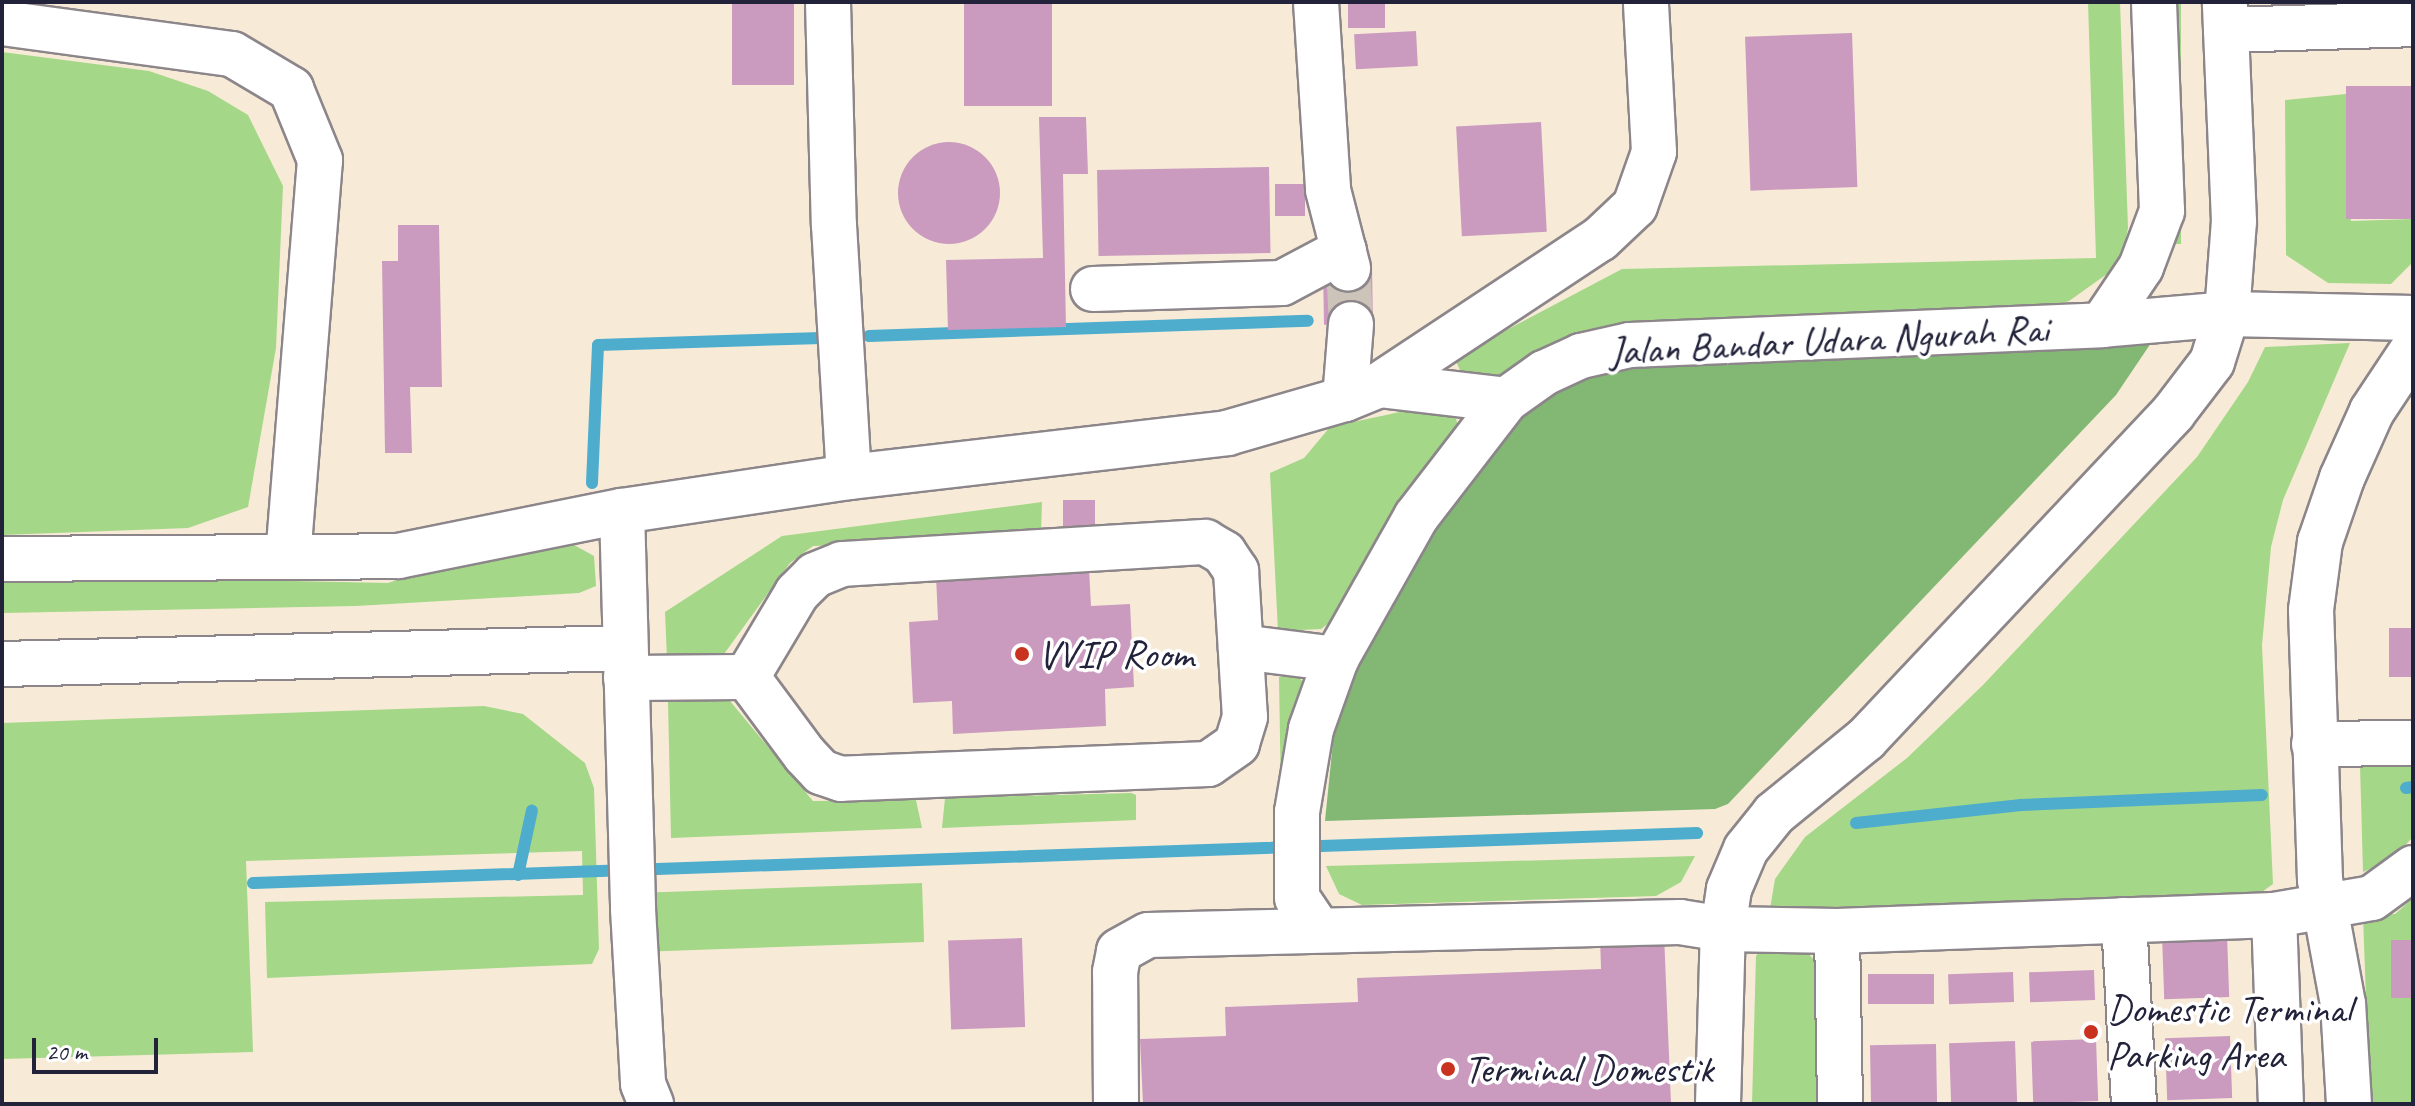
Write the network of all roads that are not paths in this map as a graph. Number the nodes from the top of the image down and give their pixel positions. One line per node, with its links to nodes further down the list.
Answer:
1 (828, 2): 16 (street)
2 (1316, 2): 8 (street)
3 (1646, 2): 14 (street)
4 (2154, 2): 12 (street, Jalan Bandar Udara Ngurah Rai)
5 (2225, 16): 7 (street); 9 (street)
6 (2, 23): 18 (street)
7 (2413, 24)
8 (1093, 289)
9 (2227, 314): 10 (street); 12 (street); 32 (street)
10 (2413, 318)
11 (1351, 324): 14 (street)
12 (2102, 325): 15 (street, Jalan Bandar Udara Ngurah Rai)
13 (2413, 349): 26 (street)
14 (1362, 392): 15 (street); 16 (street)
15 (1506, 400): 21 (street, Jalan Bandar Udara Ngurah Rai)
16 (849, 477): 17 (street)
17 (622, 511): 18 (street); 22 (street)
18 (288, 554): 19 (street)
19 (2, 559)
20 (1241, 647): 21 (street); 24 (street); 24 (street)
21 (1336, 659): 31 (street, Jalan Bandar Udara Ngurah Rai)
22 (626, 663): 23 (street); 24 (street); 34 (street)
23 (2, 664)
24 (747, 677)
25 (2413, 743): 26 (street)
26 (2314, 744): 28 (street)
27 (2413, 868): 28 (street)
28 (2324, 908): 29 (street); 40 (street)
29 (2274, 915): 30 (street); 39 (street)
30 (2124, 920): 33 (street); 38 (street)
31 (1318, 929): 32 (street); 35 (street)
32 (1723, 929): 33 (street); 36 (street)
33 (1837, 931): 37 (street)
34 (651, 1104)
35 (1116, 1104)
36 (1718, 1104)
37 (1840, 1104)
38 (2134, 1104)
39 (2281, 1104)
40 (2349, 1104)

